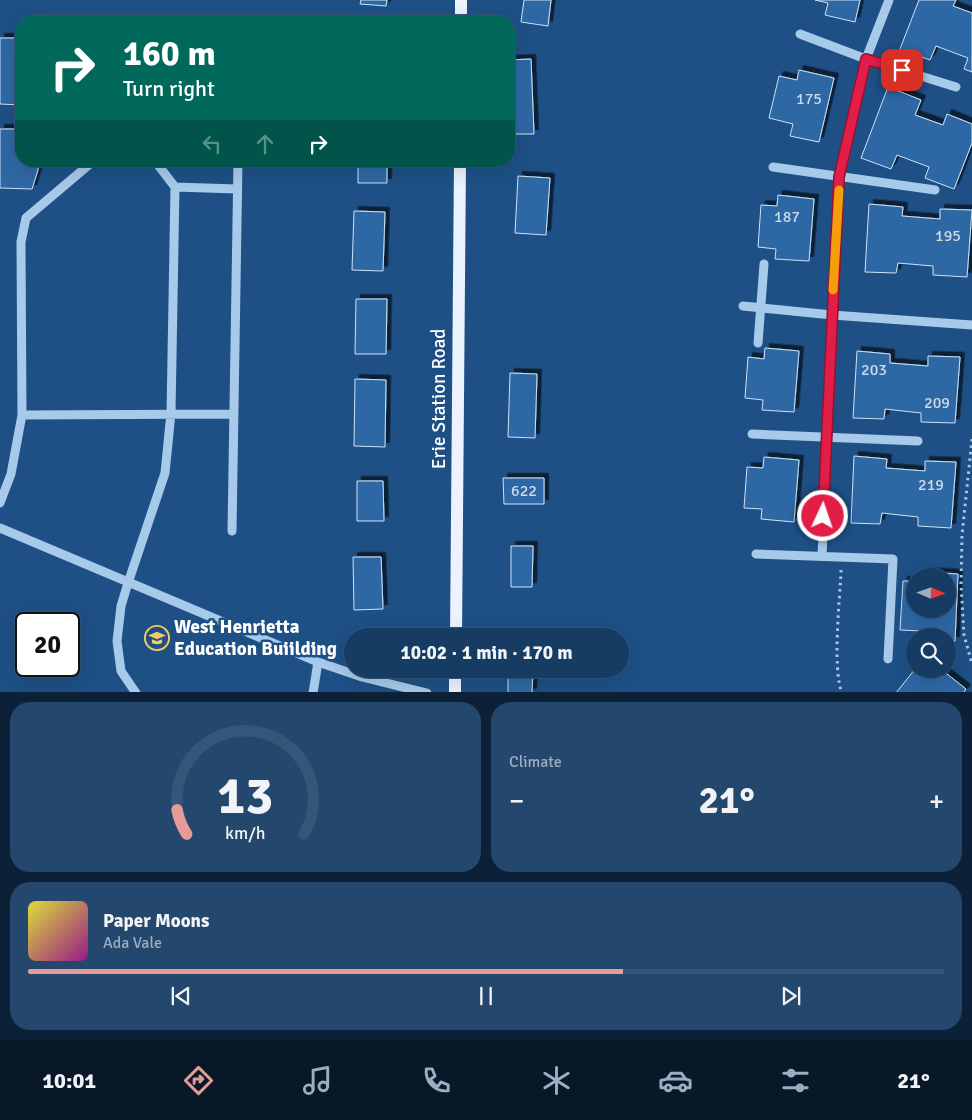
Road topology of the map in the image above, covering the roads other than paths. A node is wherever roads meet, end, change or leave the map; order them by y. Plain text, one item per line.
1 (461, 0) edge
2 (889, 0) edge
3 (461, 15) edge
4 (800, 34) dead end
5 (866, 59) junction
6 (956, 87) dead end
7 (774, 166) dead end
8 (86, 167) edge
9 (160, 167) edge
10 (238, 167) edge
11 (460, 167) edge
12 (839, 177) junction
13 (175, 187) junction
14 (237, 190) junction
15 (935, 190) dead end
16 (764, 264) dead end
17 (742, 306) dead end
18 (760, 308) junction
19 (832, 315) junction
20 (972, 326) edge
21 (758, 343) dead end
22 (171, 413) junction
23 (234, 414) junction
24 (22, 415) junction
25 (752, 434) dead end
26 (827, 436) junction
27 (918, 441) dead end
28 (0, 503) edge
29 (0, 528) edge
30 (232, 531) dead end
31 (756, 554) dead end
32 (822, 556) junction
33 (128, 583) junction
34 (456, 628) edge
35 (888, 659) dead end
36 (318, 662) junction
37 (455, 678) edge
38 (136, 692) edge
39 (313, 692) edge
40 (427, 692) edge
41 (455, 692) edge

1 - 3 main road
2 - 5 lane
4 - 5 lane
5 - 6 lane
5 - 12 lane
7 - 12 lane
8 - 24 lane
9 - 13 lane
10 - 14 lane
11 - 34 main road, Erie Station Road
12 - 15 lane
12 - 19 lane
13 - 14 lane
13 - 22 lane
14 - 23 lane
16 - 18 lane
17 - 18 lane
18 - 19 lane
18 - 21 lane
19 - 20 lane
19 - 26 lane
22 - 23 lane
22 - 24 lane
22 - 33 lane
23 - 30 lane
24 - 28 lane
25 - 26 lane
26 - 27 lane
26 - 32 lane
29 - 33 lane
31 - 32 lane
32 - 35 lane
33 - 36 lane
33 - 38 lane
36 - 39 lane
36 - 40 lane
37 - 41 main road

